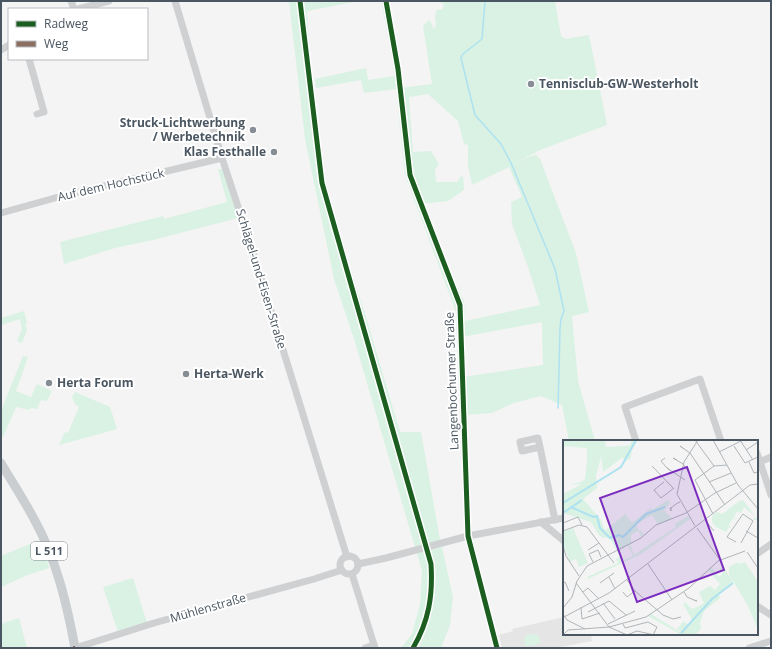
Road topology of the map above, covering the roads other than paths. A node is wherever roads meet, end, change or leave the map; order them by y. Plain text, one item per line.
1 (109, 1) edge
2 (175, 1) edge
3 (386, 1) edge
4 (82, 8) edge
5 (29, 60) edge
6 (37, 114) dead end
7 (222, 158) junction
8 (1, 213) edge
9 (636, 440) edge
10 (721, 440) edge
11 (540, 447) dead end
12 (771, 457) edge
13 (758, 462) edge
14 (1, 463) edge
15 (771, 495) edge
16 (563, 518) edge
17 (555, 520) junction
18 (541, 522) junction
19 (468, 536) junction
20 (563, 539) edge
21 (771, 544) edge
22 (758, 553) edge
23 (347, 557) junction
24 (358, 564) junction
25 (342, 570) junction
26 (352, 574) junction
27 (758, 607) edge
28 (771, 615) edge
29 (771, 641) edge
30 (374, 646) edge
31 (75, 648) edge
32 (365, 648) edge
33 (497, 648) edge
34 (748, 648) edge

1 - 4 street
2 - 7 street, Schlägel-und-Eisen-Straße
3 - 19 street, Langenbochumer Straße
5 - 6 street
7 - 8 street, Auf dem Hochstück
7 - 23 street, Schlägel-und-Eisen-Straße
9 - 10 street
11 - 17 street
12 - 13 street
13 - 15 street
14 - 31 main road, L 511
16 - 17 street
17 - 18 street
18 - 19 street
18 - 20 street
19 - 24 street
19 - 33 street, Langenbochumer Straße
21 - 22 street
23 - 24 street
23 - 25 street
24 - 26 street
25 - 26 street
25 - 31 street, Mühlenstraße
26 - 30 street
27 - 28 street
29 - 34 street
30 - 32 street

